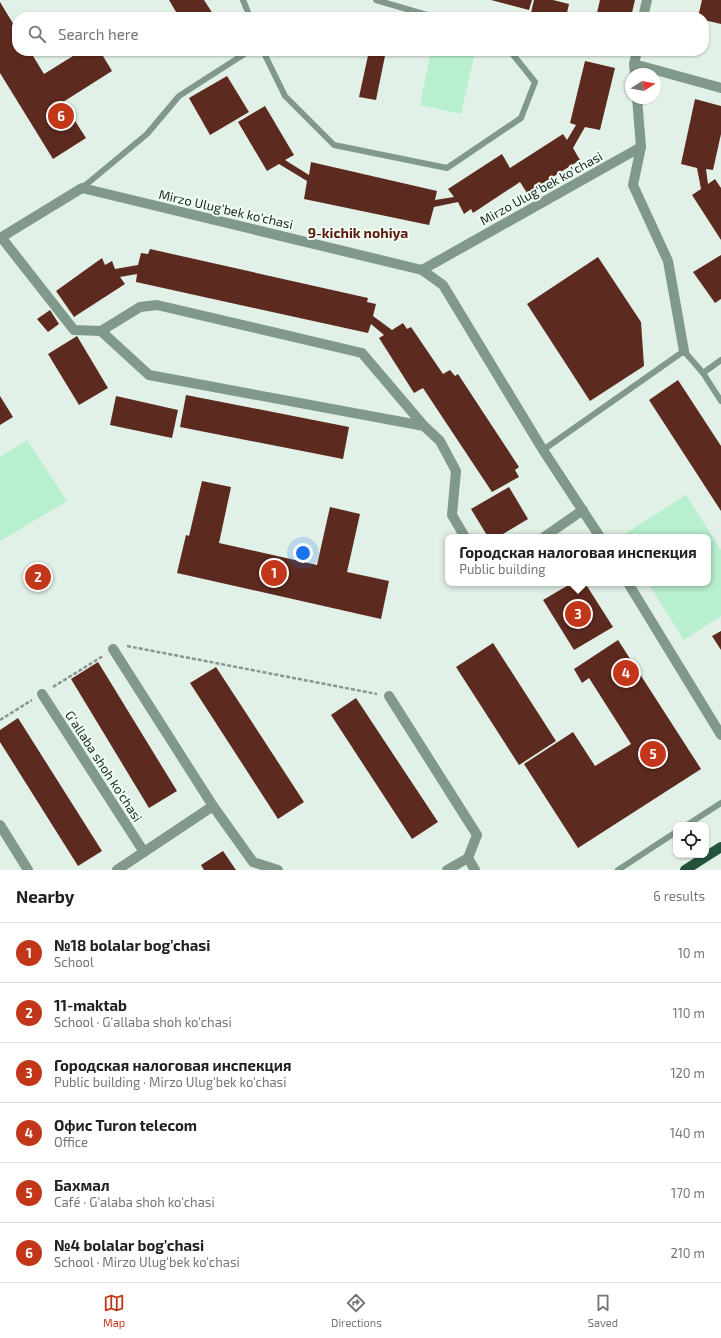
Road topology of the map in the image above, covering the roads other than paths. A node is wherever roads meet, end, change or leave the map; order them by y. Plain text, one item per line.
1 (243, 0) edge
2 (376, 0) edge
3 (647, 0) edge
4 (248, 12) edge
5 (417, 12) edge
6 (644, 12) edge
7 (242, 56) edge
8 (265, 56) edge
9 (514, 56) edge
10 (635, 56) edge
11 (634, 68) edge
12 (661, 75) edge
13 (721, 88) edge
14 (637, 104) edge
15 (640, 147) junction
16 (82, 188) junction
17 (0, 237) edge
18 (422, 270) junction
19 (101, 332) junction
20 (684, 351) junction
21 (721, 360) edge
22 (703, 373) junction
23 (721, 401) edge
24 (424, 426) junction
25 (543, 450) junction
26 (583, 510) junction
27 (463, 534) edge
28 (548, 534) edge
29 (598, 534) edge
30 (630, 586) edge
31 (113, 649) road end
32 (42, 694) road end
33 (389, 696) road end
34 (721, 735) edge
35 (721, 803) edge
36 (213, 806) junction
37 (692, 822) edge
38 (0, 825) edge
39 (673, 834) edge
40 (721, 847) edge
41 (144, 852) junction
42 (468, 858) junction
43 (28, 870) edge
44 (117, 870) edge
45 (278, 870) edge
46 (446, 870) edge
47 (475, 870) edge
48 (618, 870) edge
49 (684, 870) edge

1 - 4 lane
2 - 5 lane
3 - 6 street
7 - 16 lane
8 - 9 lane
10 - 11 street
12 - 13 street
14 - 15 street
15 - 18 street, Mirzo Ulug'bek ko'chasi
15 - 20 street
16 - 17 street
16 - 18 street, Mirzo Ulug'bek ko'chasi
17 - 19 street
18 - 25 street
19 - 24 street
19 - 24 street
20 - 22 lane
20 - 25 lane
21 - 22 lane
22 - 23 lane
24 - 27 street
25 - 26 street
26 - 28 street
26 - 29 street
30 - 34 street
31 - 36 street
32 - 41 street, G'allaba shoh ko'chasi
33 - 42 street
35 - 37 lane
36 - 41 street
36 - 45 street
38 - 43 street
39 - 48 lane
40 - 49 main road
41 - 44 street
42 - 46 street
42 - 47 street

